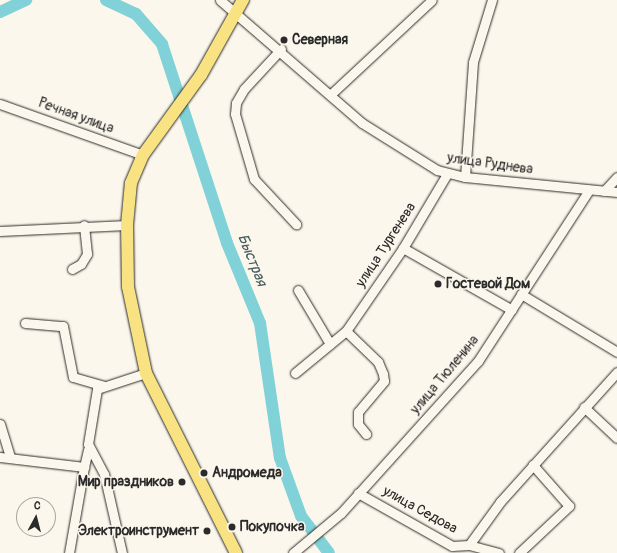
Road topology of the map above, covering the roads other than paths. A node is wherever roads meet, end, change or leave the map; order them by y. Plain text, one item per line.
1 (220, 0) edge
2 (243, 0) edge
3 (432, 0) edge
4 (492, 0) edge
5 (238, 12) junction
6 (281, 49) junction
7 (330, 95) junction
8 (0, 104) edge
9 (143, 155) junction
10 (447, 174) junction
11 (465, 177) junction
12 (617, 177) edge
13 (589, 190) junction
14 (604, 191) junction
15 (617, 192) edge
16 (296, 224) dead end
17 (127, 225) junction
18 (84, 226) junction
19 (0, 231) edge
20 (403, 248) junction
21 (72, 269) dead end
22 (298, 290) dead end
23 (521, 294) junction
24 (512, 310) junction
25 (25, 323) dead end
26 (346, 331) junction
27 (330, 344) junction
28 (617, 352) edge
29 (617, 372) edge
30 (146, 373) junction
31 (295, 373) dead end
32 (106, 386) junction
33 (584, 407) junction
34 (0, 424) edge
35 (366, 434) dead end
36 (617, 438) edge
37 (88, 449) junction
38 (0, 457) edge
39 (10, 457) junction
40 (533, 465) junction
41 (84, 467) junction
42 (358, 493) junction
43 (469, 545) junction
44 (69, 553) edge
45 (122, 553) edge
46 (236, 553) edge
47 (293, 553) edge
48 (499, 553) edge
49 (518, 553) edge

1 - 5 street, улица Руднева
2 - 5 main road
3 - 7 street
4 - 11 street
5 - 6 street, улица Руднева
5 - 9 main road
6 - 7 street, улица Руднева
6 - 16 street
7 - 10 street, улица Руднева
8 - 9 street, Речная улица
9 - 17 main road
10 - 11 street, улица Руднева
10 - 20 street, улица Тургенева
11 - 13 street, улица Руднева
12 - 14 street
13 - 14 street, улица Руднева
13 - 23 street, улица Тюленина
14 - 15 street, улица Руднева
17 - 18 street
17 - 30 main road
18 - 19 street
18 - 21 street
20 - 24 street
20 - 26 street, улица Тургенева
22 - 27 street
23 - 24 street, улица Тюленина
23 - 28 street
24 - 42 street, улица Тюленина
25 - 32 street
26 - 27 street, улица Тургенева
26 - 35 street
27 - 31 street, улица Тургенева
29 - 33 street, улица Седова
30 - 32 street
30 - 46 main road
32 - 37 street
33 - 36 street
33 - 40 street, улица Седова
34 - 39 street
37 - 41 street
37 - 45 street
38 - 39 street
39 - 41 street
40 - 43 street, улица Седова
40 - 49 street
41 - 44 street
42 - 43 street, улица Седова
42 - 47 street, улица Тюленина
43 - 48 street, улица Седова

